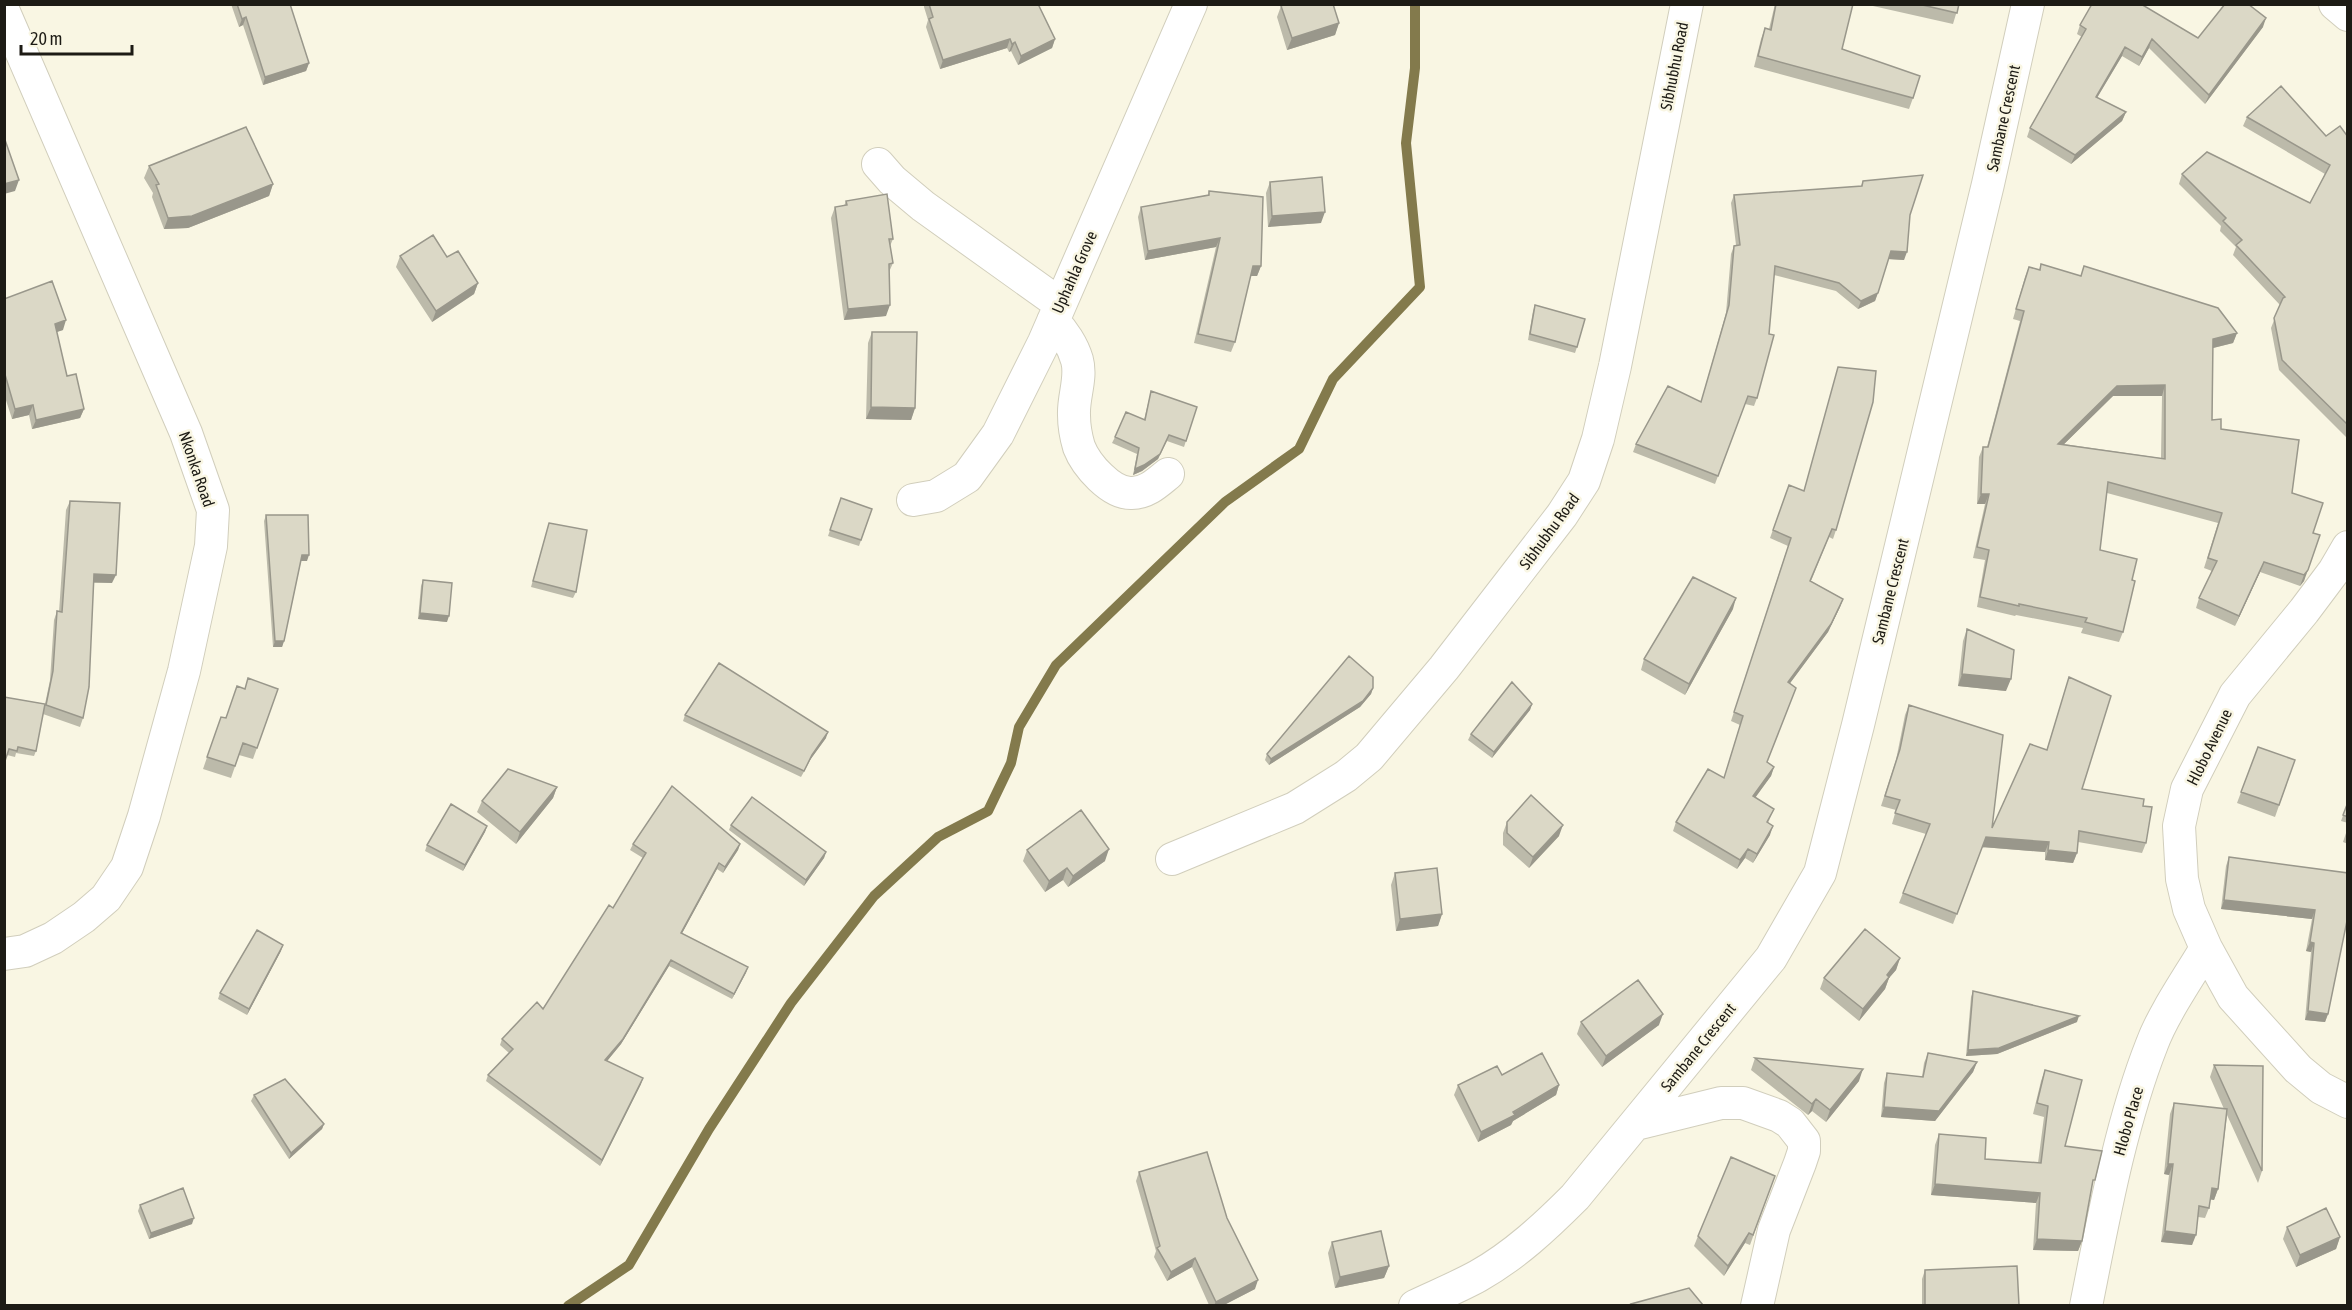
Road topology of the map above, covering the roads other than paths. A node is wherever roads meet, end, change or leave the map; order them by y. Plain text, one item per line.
1 (1191, 4) edge
2 (1687, 4) edge
3 (2028, 4) edge
4 (2335, 4) edge
5 (4, 12) edge
6 (2348, 15) edge
7 (878, 164) dead end
8 (1057, 313) junction
9 (1168, 474) dead end
10 (913, 501) dead end
11 (2348, 547) edge
12 (1172, 859) dead end
13 (2206, 948) junction
14 (4, 954) edge
15 (2348, 1102) edge
16 (1635, 1124) junction
17 (1415, 1305) edge
18 (1757, 1305) edge
19 (2086, 1305) edge

1 - 8 street, Uphahla Grove
2 - 12 street, Sibhubhu Road
3 - 16 street, Sambane Crescent
4 - 6 street
5 - 14 street, Nkonka Road
7 - 8 street
8 - 9 street
8 - 10 street, Uphahla Grove
11 - 13 street, Hlobo Avenue
13 - 15 street, Hlobo Avenue
13 - 19 street, Hlobo Place
16 - 17 street, Sambane Crescent
16 - 18 street, Sambane Crescent

